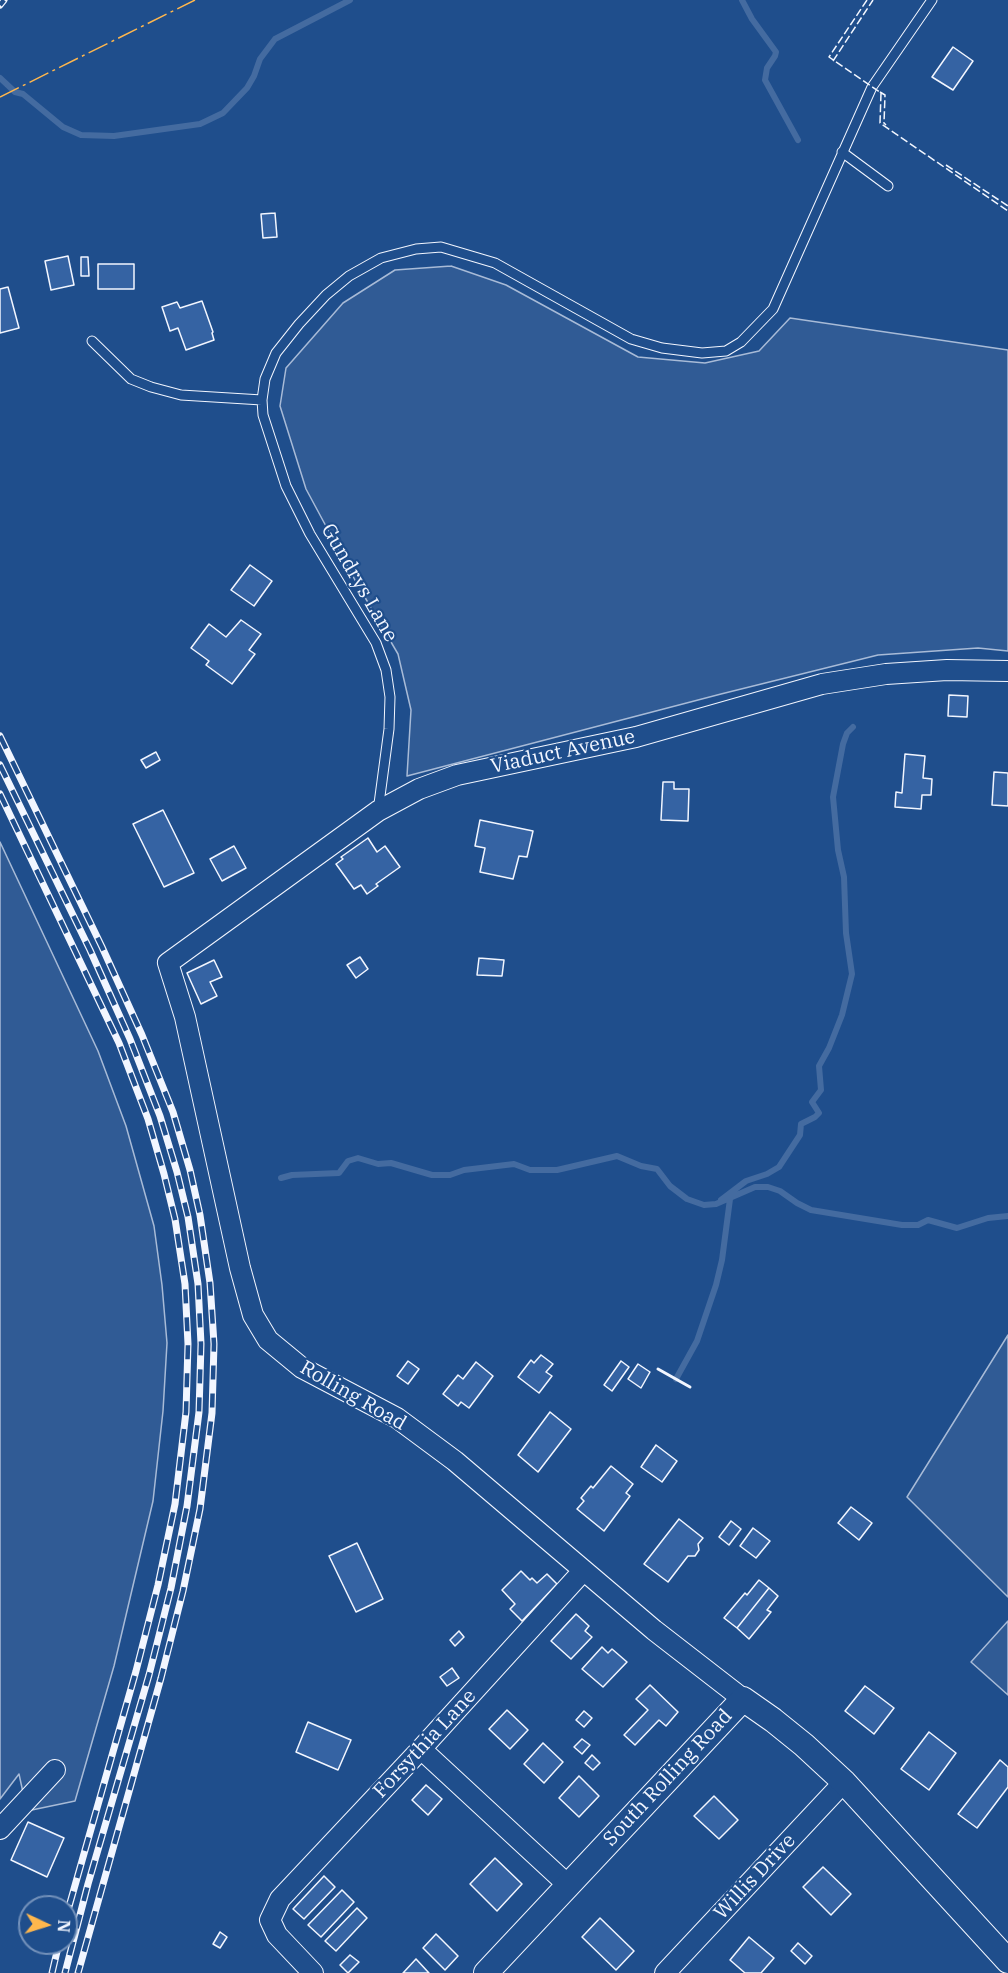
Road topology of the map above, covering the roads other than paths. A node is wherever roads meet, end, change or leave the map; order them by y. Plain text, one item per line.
1 (932, 0) edge
2 (842, 152) junction
3 (888, 186) dead end
4 (92, 341) dead end
5 (262, 400) junction
6 (1008, 671) edge
7 (378, 810) junction
8 (168, 963) joint
9 (583, 1571) junction
10 (743, 1699) junction
11 (421, 1749) junction
12 (55, 1770) dead end
13 (844, 1782) junction
14 (0, 1829) edge
15 (568, 1885) junction
16 (1008, 1960) edge
17 (313, 1973) edge
18 (486, 1973) edge
19 (666, 1973) edge

1 - 2 lane, Gundrys Lane
2 - 3 lane
2 - 5 lane, Gundrys Lane
4 - 5 lane
5 - 7 lane, Gundrys Lane
6 - 7 street, Viaduct Avenue
7 - 8 street, Viaduct Avenue
8 - 9 street, Rolling Road
9 - 10 street, Rolling Road
9 - 11 street, Forsythia Lane
10 - 13 street, South Rolling Road
10 - 15 street, South Rolling Road
11 - 15 street
11 - 17 street, Forsythia Lane
12 - 14 street
13 - 16 street, South Rolling Road
13 - 19 street, Willis Drive
15 - 18 street, South Rolling Road

